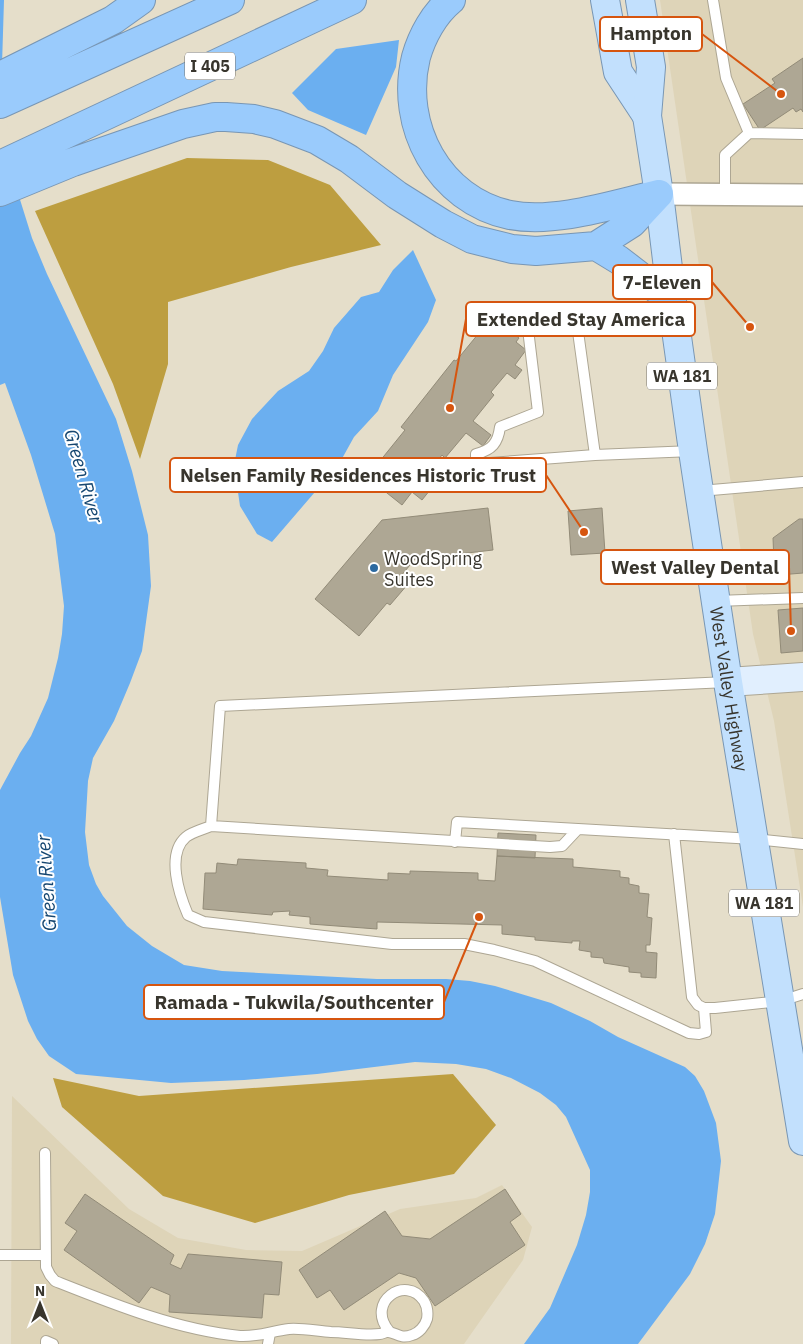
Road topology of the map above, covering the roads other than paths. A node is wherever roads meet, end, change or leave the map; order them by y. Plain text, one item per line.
1 (141, 0) edge
2 (230, 0) edge
3 (352, 0) edge
4 (451, 0) edge
5 (605, 0) edge
6 (640, 0) edge
7 (713, 0) edge
8 (0, 76) edge
9 (0, 104) edge
10 (647, 116) junction
11 (749, 133) junction
12 (803, 134) edge
13 (0, 165) edge
14 (0, 192) edge
15 (660, 194) junction
16 (724, 194) junction
17 (803, 196) edge
18 (596, 246) junction
19 (672, 301) junction
20 (693, 451) junction
21 (596, 455) junction
22 (803, 482) edge
23 (699, 491) junction
24 (803, 598) edge
25 (716, 601) junction
26 (803, 677) edge
27 (728, 682) junction
28 (211, 826) junction
29 (578, 829) junction
30 (674, 834) junction
31 (754, 839) junction
32 (455, 842) junction
33 (803, 844) edge
34 (792, 998) edge
35 (704, 1008) junction
36 (799, 1088) edge
37 (803, 1141) edge
38 (45, 1153) dead end
39 (0, 1255) edge
40 (46, 1255) junction
41 (389, 1331) junction
42 (269, 1339) edge
43 (46, 1344) edge
44 (54, 1344) edge

1 - 8 highway
2 - 9 highway
3 - 13 highway, I 405
4 - 15 highway
5 - 10 main road, West Valley Highway / WA 181
6 - 10 main road, West Valley Highway / WA 181
7 - 11 lane
10 - 15 main road, West Valley Highway / WA 181
11 - 12 lane
11 - 16 lane
14 - 18 highway
15 - 16 street
15 - 18 highway
15 - 19 main road, West Valley Highway / WA 181
16 - 17 street
18 - 19 highway
19 - 20 main road, West Valley Highway / WA 181
20 - 21 lane
20 - 23 main road, West Valley Highway / WA 181
21 - 21 lane
22 - 23 lane
23 - 25 main road, West Valley Highway / WA 181
24 - 25 lane
25 - 27 main road, West Valley Highway / WA 181
26 - 27 street
27 - 28 lane
27 - 31 main road, West Valley Highway / WA 181
28 - 32 lane
28 - 35 lane
29 - 30 lane
29 - 32 lane
29 - 32 lane
30 - 31 lane
30 - 35 lane
31 - 33 lane
31 - 34 main road, West Valley Highway / WA 181
34 - 35 lane
34 - 36 main road, West Valley Highway / WA 181
36 - 37 main road, West Valley Highway / WA 181
38 - 40 lane
39 - 40 lane
40 - 42 lane
41 - 41 lane
41 - 42 lane
43 - 44 lane

